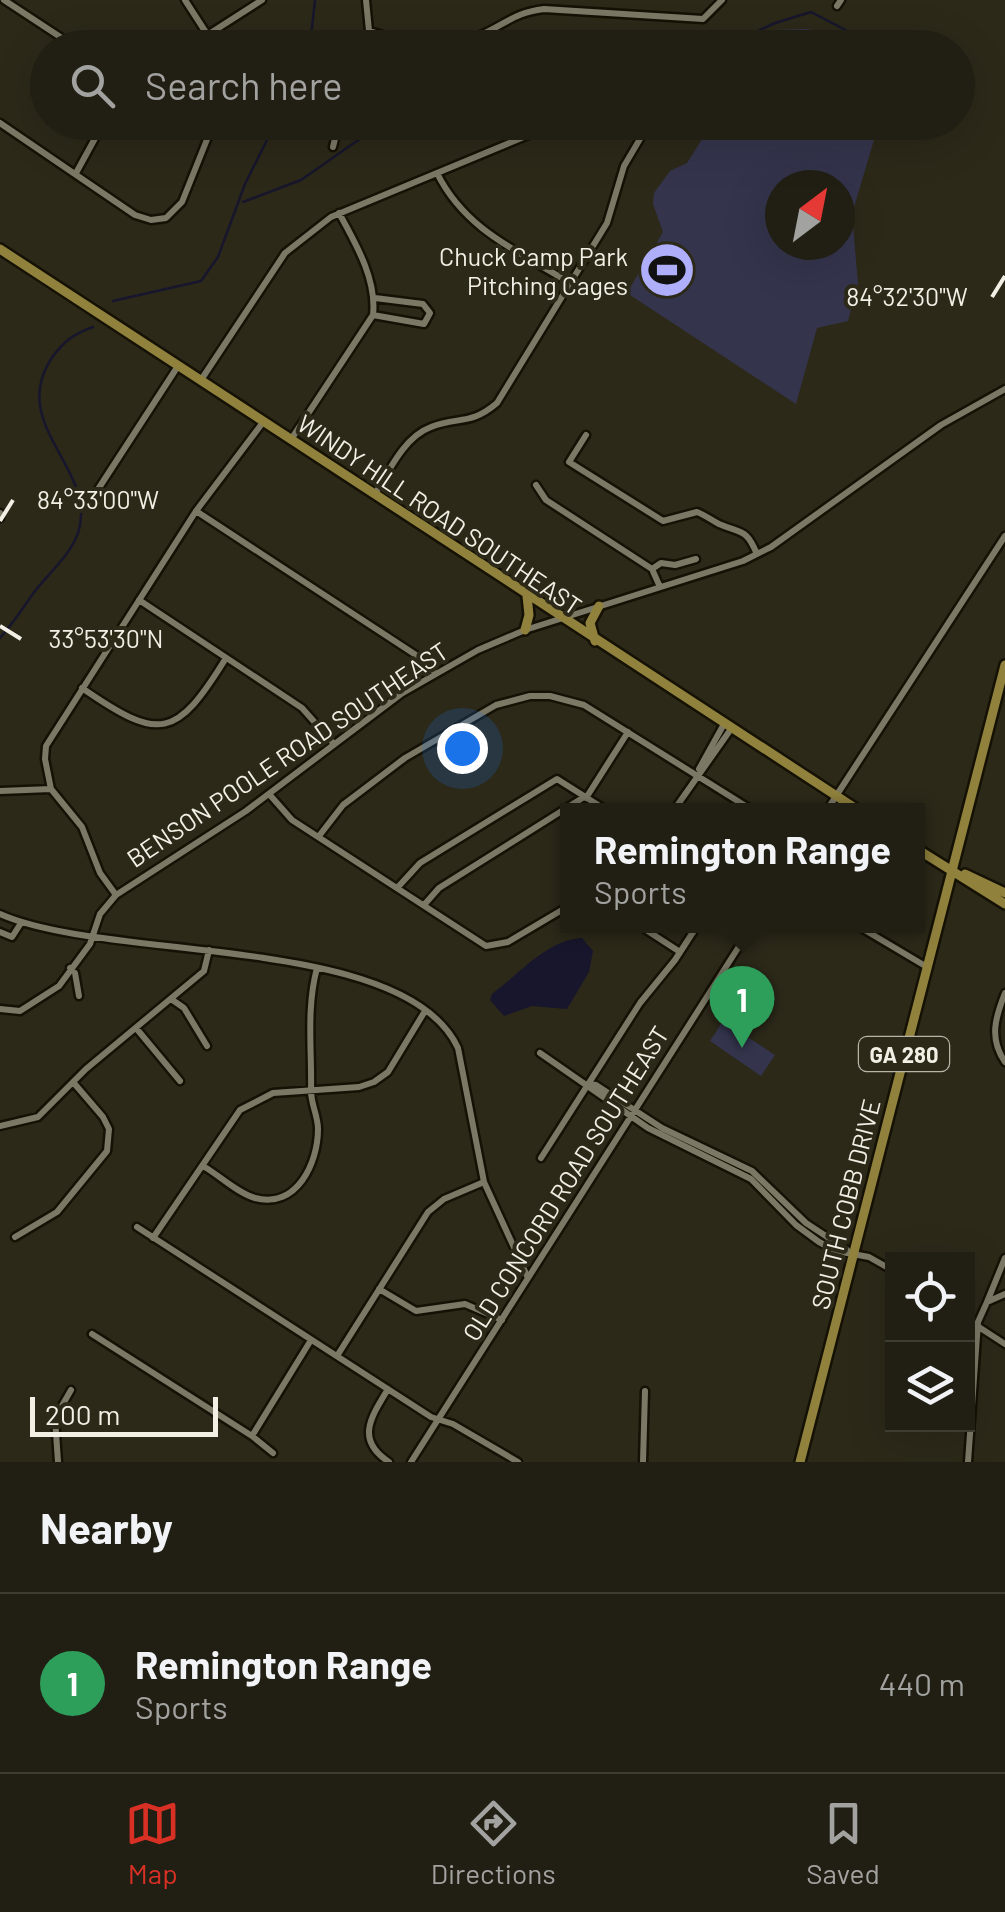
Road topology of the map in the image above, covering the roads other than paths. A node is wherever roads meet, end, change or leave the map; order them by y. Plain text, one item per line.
1 (4, 0) edge
2 (184, 0) edge
3 (262, 0) edge
4 (366, 0) edge
5 (513, 0) edge
6 (592, 0) edge
7 (722, 0) edge
8 (592, 12) junction
9 (518, 13) junction
10 (49, 30) edge
11 (205, 30) edge
12 (214, 30) edge
13 (370, 30) edge
14 (491, 30) edge
15 (0, 123) edge
16 (94, 140) edge
17 (207, 140) edge
18 (335, 140) edge
19 (517, 140) edge
20 (640, 140) edge
21 (333, 147) dead end
22 (76, 173) junction
23 (437, 173) junction
24 (339, 213) junction
25 (0, 250) edge
26 (570, 283) junction
27 (375, 298) junction
28 (373, 315) junction
29 (179, 365) junction
30 (201, 380) junction
31 (1005, 389) edge
32 (264, 420) junction
33 (586, 436) dead end
34 (292, 438) junction
35 (536, 485) dead end
36 (375, 494) junction
37 (93, 497) dead end
38 (196, 511) junction
39 (1005, 536) edge
40 (757, 554) junction
41 (696, 559) dead end
42 (652, 569) junction
43 (660, 587) junction
44 (527, 596) junction
45 (138, 600) junction
46 (598, 606) junction
47 (559, 618) junction
48 (525, 630) junction
49 (595, 641) junction
50 (226, 658) junction
51 (1005, 665) edge
52 (435, 673) junction
53 (82, 688) junction
54 (728, 727) junction
55 (628, 732) junction
56 (334, 744) junction
57 (697, 775) junction
58 (51, 789) junction
59 (0, 791) edge
60 (268, 794) junction
61 (836, 796) junction
62 (585, 797) junction
63 (575, 803) edge
64 (595, 803) edge
65 (679, 803) edge
66 (741, 803) edge
67 (832, 803) edge
68 (847, 803) edge
69 (560, 812) edge
70 (319, 836) junction
71 (925, 854) edge
72 (952, 870) junction
73 (398, 887) junction
74 (1005, 893) edge
75 (116, 895) junction
76 (1005, 904) edge
77 (424, 905) junction
78 (560, 910) edge
79 (0, 914) edge
80 (21, 923) junction
81 (0, 932) edge
82 (651, 933) edge
83 (692, 933) edge
84 (748, 933) edge
85 (870, 933) edge
86 (92, 938) junction
87 (209, 950) junction
88 (680, 952) junction
89 (927, 967) junction
90 (70, 968) junction
91 (317, 968) junction
92 (1005, 993) edge
93 (79, 996) dead end
94 (171, 999) junction
95 (0, 1009) edge
96 (426, 1011) junction
97 (136, 1028) junction
98 (207, 1046) dead end
99 (540, 1053) dead end
100 (1005, 1062) edge
101 (180, 1081) dead end
102 (73, 1082) junction
103 (588, 1084) junction
104 (312, 1089) junction
105 (633, 1114) junction
106 (0, 1126) edge
107 (541, 1158) dead end
108 (202, 1166) junction
109 (484, 1182) junction
110 (137, 1227) dead end
111 (15, 1237) dead end
112 (153, 1238) junction
113 (853, 1253) junction
114 (1005, 1258) edge
115 (885, 1266) edge
116 (528, 1278) junction
117 (379, 1290) junction
118 (1005, 1294) edge
119 (986, 1302) junction
120 (502, 1320) junction
121 (975, 1325) edge
122 (978, 1327) junction
123 (92, 1334) dead end
124 (311, 1340) junction
125 (1005, 1344) edge
126 (337, 1356) junction
127 (388, 1389) junction
128 (71, 1390) dead end
129 (645, 1391) dead end
130 (440, 1420) junction
131 (252, 1436) junction
132 (273, 1453) dead end
133 (58, 1462) edge
134 (389, 1462) edge
135 (411, 1462) edge
136 (518, 1462) edge
137 (643, 1462) edge
138 (800, 1462) edge
139 (968, 1462) edge

1 - 10 street
2 - 11 street
3 - 12 street
4 - 13 street
5 - 9 street
6 - 8 street
7 - 8 street
8 - 9 street
9 - 14 street
15 - 22 street
16 - 22 street
17 - 22 street
18 - 21 street
19 - 23 street
20 - 26 street
23 - 24 street
23 - 26 street
24 - 27 street
24 - 30 street
25 - 29 main road, WINDY HILL ROAD SOUTHEAST
26 - 36 street
27 - 28 street
27 - 28 street
28 - 34 street
29 - 30 main road, WINDY HILL ROAD SOUTHEAST
29 - 37 street
30 - 32 main road, WINDY HILL ROAD SOUTHEAST
31 - 40 street, BENSON POOLE ROAD SOUTHEAST
32 - 34 main road, WINDY HILL ROAD SOUTHEAST
32 - 38 street
33 - 40 street
34 - 36 main road, WINDY HILL ROAD SOUTHEAST
35 - 42 street
36 - 44 main road, WINDY HILL ROAD SOUTHEAST
38 - 45 street
38 - 52 street
39 - 61 street
40 - 43 street, BENSON POOLE ROAD SOUTHEAST
41 - 42 street
42 - 43 street
43 - 46 street, BENSON POOLE ROAD SOUTHEAST
44 - 47 main road, WINDY HILL ROAD SOUTHEAST
44 - 48 main road
45 - 50 street
45 - 53 street
46 - 47 street, BENSON POOLE ROAD SOUTHEAST
46 - 49 main road
47 - 48 street, BENSON POOLE ROAD SOUTHEAST
47 - 49 main road, WINDY HILL ROAD SOUTHEAST
48 - 52 street, BENSON POOLE ROAD SOUTHEAST
49 - 54 main road, WINDY HILL ROAD SOUTHEAST
50 - 53 street
50 - 56 street
51 - 72 main road, SOUTH COBB DRIVE / GA 280
52 - 56 street, BENSON POOLE ROAD SOUTHEAST
53 - 58 street
54 - 57 street
54 - 61 main road, WINDY HILL ROAD SOUTHEAST
55 - 57 street
55 - 62 street
55 - 70 street
56 - 60 street, BENSON POOLE ROAD SOUTHEAST
57 - 65 street
57 - 66 street
58 - 59 street
58 - 75 street
60 - 70 street
60 - 75 street, BENSON POOLE ROAD SOUTHEAST
61 - 67 street
61 - 68 main road, WINDY HILL ROAD SOUTHEAST
62 - 63 street
62 - 64 street
62 - 73 street
69 - 77 street
70 - 73 street
71 - 72 main road
72 - 74 main road
72 - 76 main road
72 - 89 main road, SOUTH COBB DRIVE / GA 280
73 - 77 street
75 - 86 street, BENSON POOLE ROAD SOUTHEAST
77 - 78 street
79 - 80 street
80 - 81 street
80 - 86 street
82 - 88 street
83 - 88 street
84 - 105 street, OLD CONCORD ROAD SOUTHEAST
85 - 89 street
86 - 87 street
86 - 90 street, BENSON POOLE ROAD SOUTHEAST
87 - 91 street
87 - 94 street
88 - 103 street
89 - 113 main road, SOUTH COBB DRIVE / GA 280
90 - 93 street
90 - 95 street, BENSON POOLE ROAD SOUTHEAST
91 - 96 street
91 - 104 street
92 - 100 street
94 - 97 street
94 - 98 street
96 - 104 street
96 - 109 street
97 - 101 street
97 - 102 street
99 - 103 street
102 - 106 street
102 - 111 street
103 - 105 street
103 - 107 street
104 - 108 street
104 - 108 street
105 - 113 street
105 - 116 street, OLD CONCORD ROAD SOUTHEAST
108 - 112 street
109 - 116 street
109 - 117 street
110 - 112 street
112 - 124 street
113 - 115 street
113 - 138 main road, SOUTH COBB DRIVE / GA 280
114 - 119 street
116 - 120 street, OLD CONCORD ROAD SOUTHEAST
117 - 120 street
117 - 126 street
118 - 119 street
119 - 122 street
120 - 130 street, OLD CONCORD ROAD SOUTHEAST
121 - 122 street
122 - 125 street
122 - 139 street
123 - 131 street
124 - 126 street
124 - 131 street
126 - 127 street
127 - 130 street
127 - 134 street
128 - 133 street
129 - 137 street
130 - 135 street, OLD CONCORD ROAD SOUTHEAST
130 - 136 street
131 - 132 street

